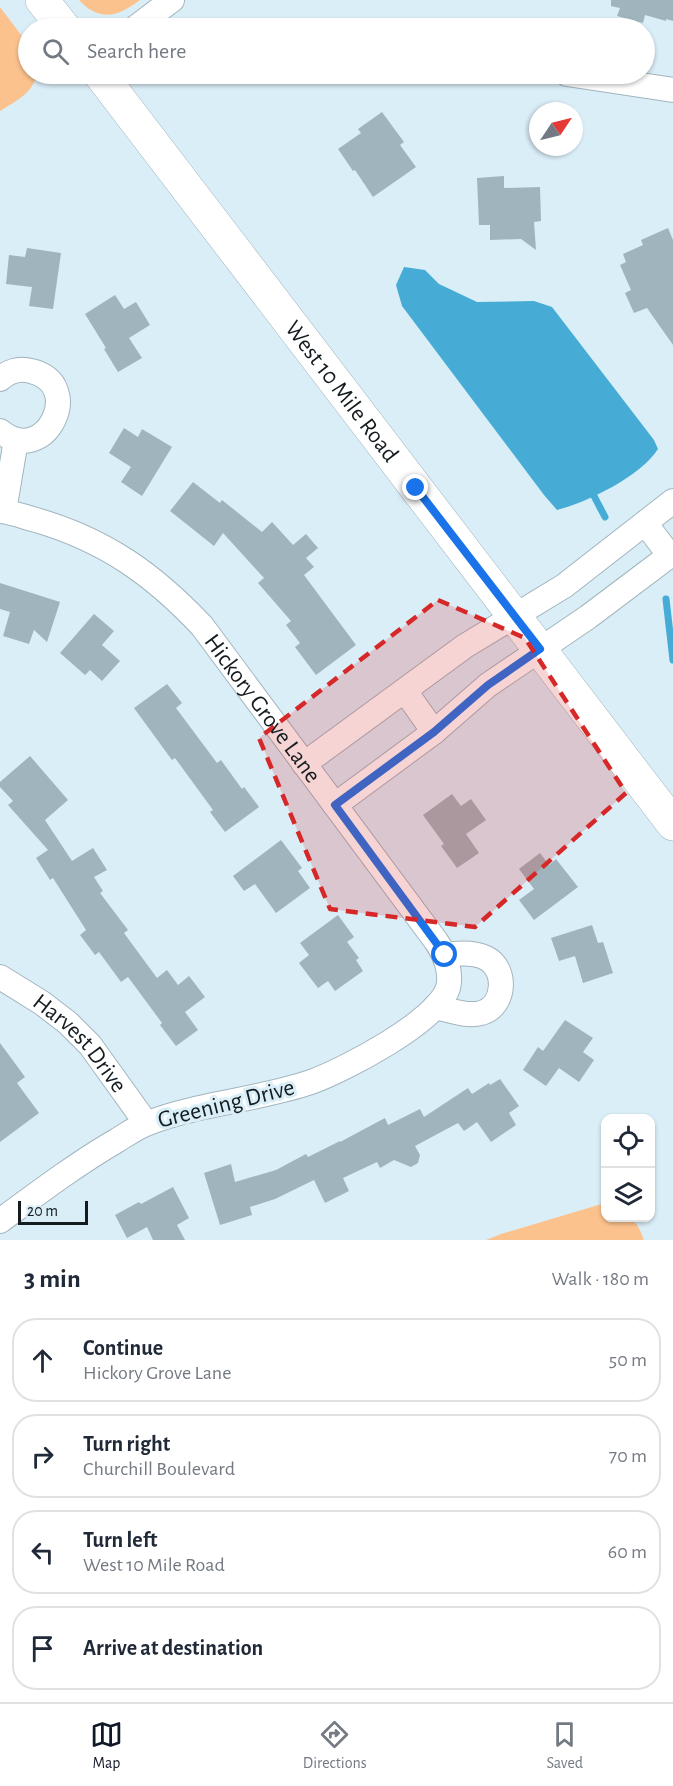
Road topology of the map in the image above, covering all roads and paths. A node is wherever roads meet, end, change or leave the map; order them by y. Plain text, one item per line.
1 (42, 0) edge
2 (172, 0) edge
3 (56, 18) edge
4 (148, 18) edge
5 (108, 84) edge
6 (633, 84) edge
7 (673, 90) edge
8 (0, 379) edge
9 (8, 435) edge
10 (673, 501) edge
11 (2, 511) edge
12 (645, 523) junction
13 (671, 555) edge
14 (514, 615) junction
15 (540, 649) junction
16 (405, 691) junction
17 (434, 732) junction
18 (304, 764) junction
19 (335, 805) junction
20 (673, 824) edge
21 (445, 955) junction
22 (0, 977) edge
23 (435, 1007) junction
24 (146, 1124) junction
25 (0, 1221) edge

1 - 3 main road
2 - 4 street
5 - 14 main road, West 10 Mile Road
6 - 7 street
8 - 9 street
9 - 11 street
10 - 12 street
11 - 18 street, Hickory Grove Lane
12 - 13 street
12 - 14 street
13 - 15 street
14 - 15 main road, West 10 Mile Road
14 - 16 street
15 - 17 street
15 - 20 main road, West 10 Mile Road
16 - 17 street
16 - 18 street
17 - 19 street
18 - 19 street, Hickory Grove Lane
19 - 21 street, Hickory Grove Lane
21 - 23 street, Greening Drive
21 - 23 street
22 - 24 street, Harvest Drive
23 - 24 street, Greening Drive
24 - 25 street, Greening Drive

